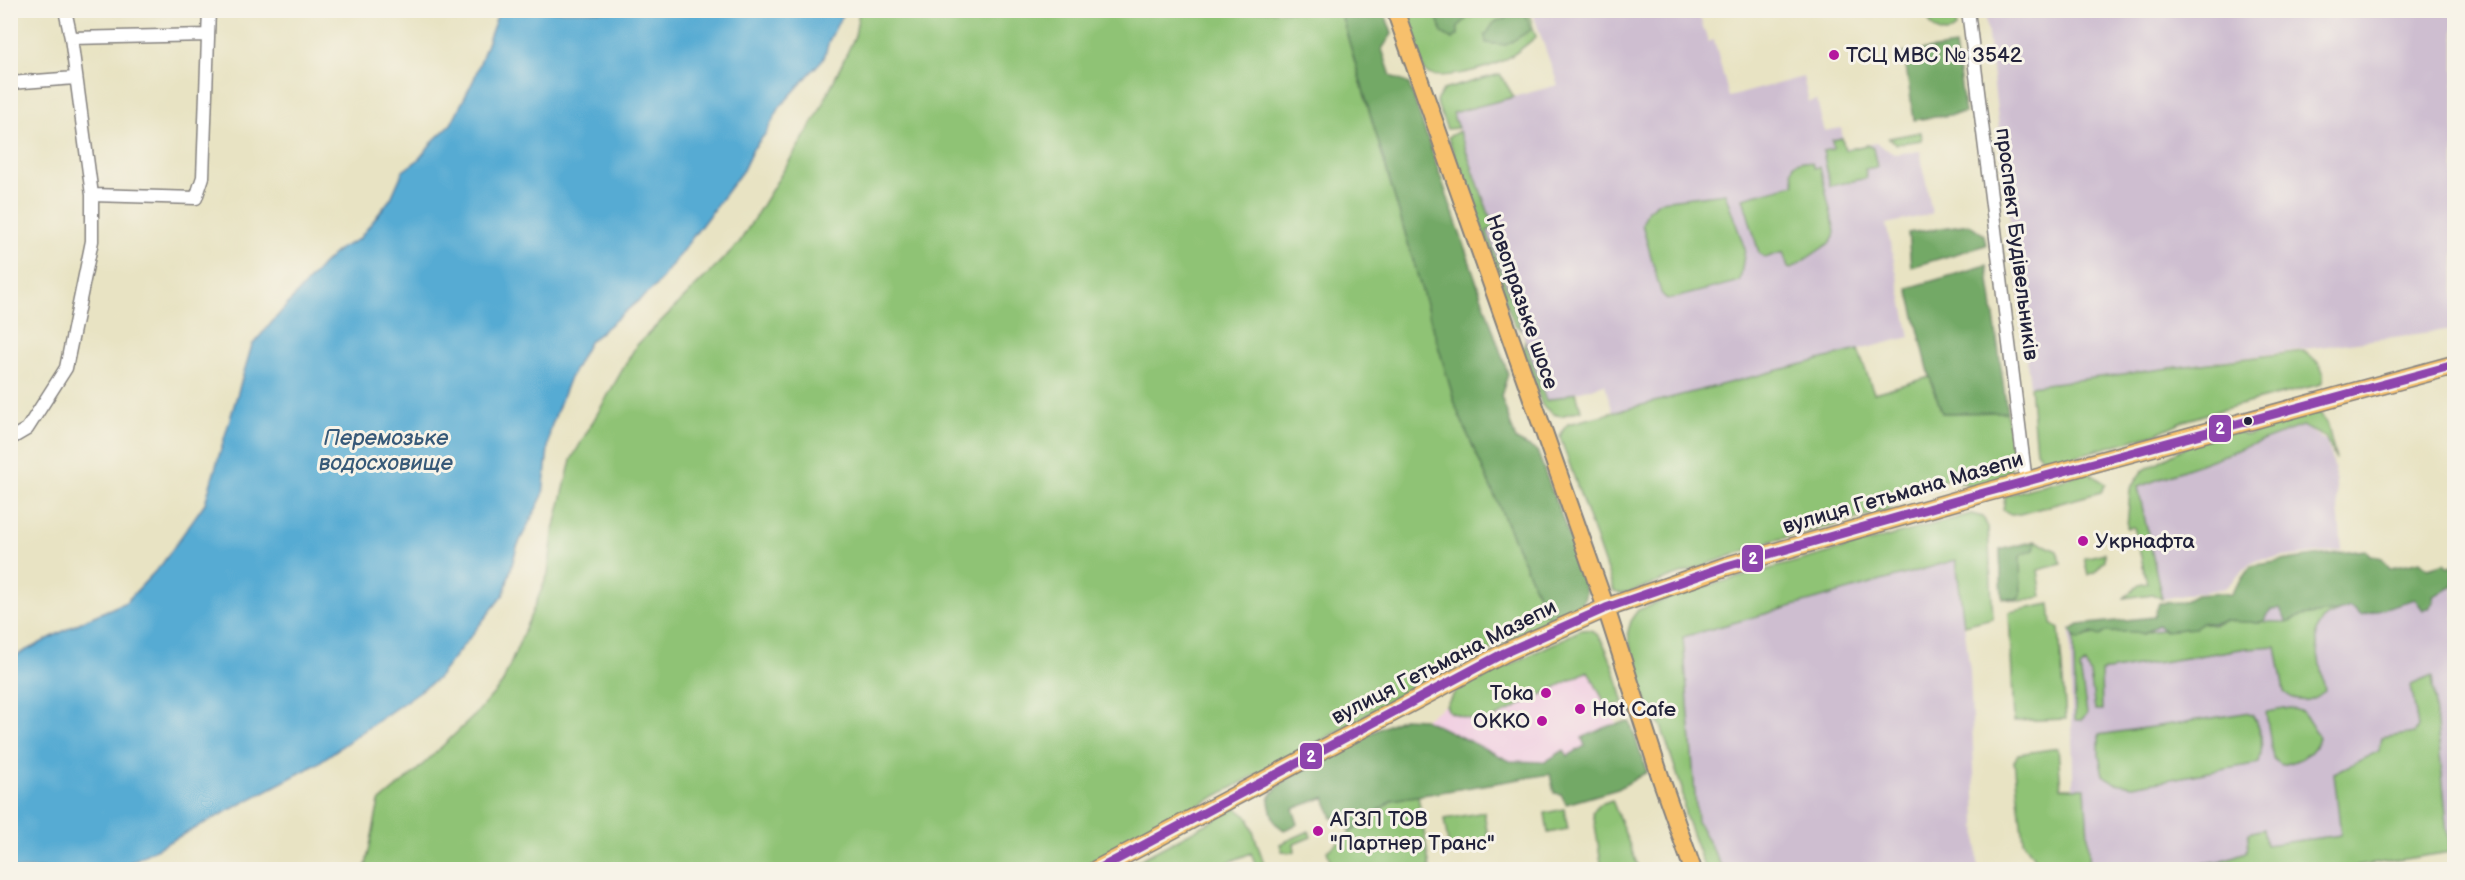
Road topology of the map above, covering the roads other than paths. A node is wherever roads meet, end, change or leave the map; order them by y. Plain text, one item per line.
1 (65, 10) edge
2 (209, 10) edge
3 (1395, 10) edge
4 (1968, 10) edge
5 (207, 35) junction
6 (71, 38) junction
7 (75, 78) junction
8 (10, 83) edge
9 (92, 195) junction
10 (2454, 365) edge
11 (10, 439) edge
12 (2026, 482) junction
13 (1606, 608) junction
14 (1096, 870) edge
15 (1693, 870) edge

1 - 6 street
2 - 5 street
3 - 13 main road, Новопразьке шосе
4 - 12 street, проспект Будівельників
5 - 6 street
5 - 9 street
6 - 7 street
7 - 8 street
7 - 9 street
9 - 11 street
10 - 12 highway, вулиця Гетьмана Мазепи
12 - 13 highway, вулиця Гетьмана Мазепи
13 - 14 highway, вулиця Гетьмана Мазепи
13 - 15 main road, Новопразьке шосе

